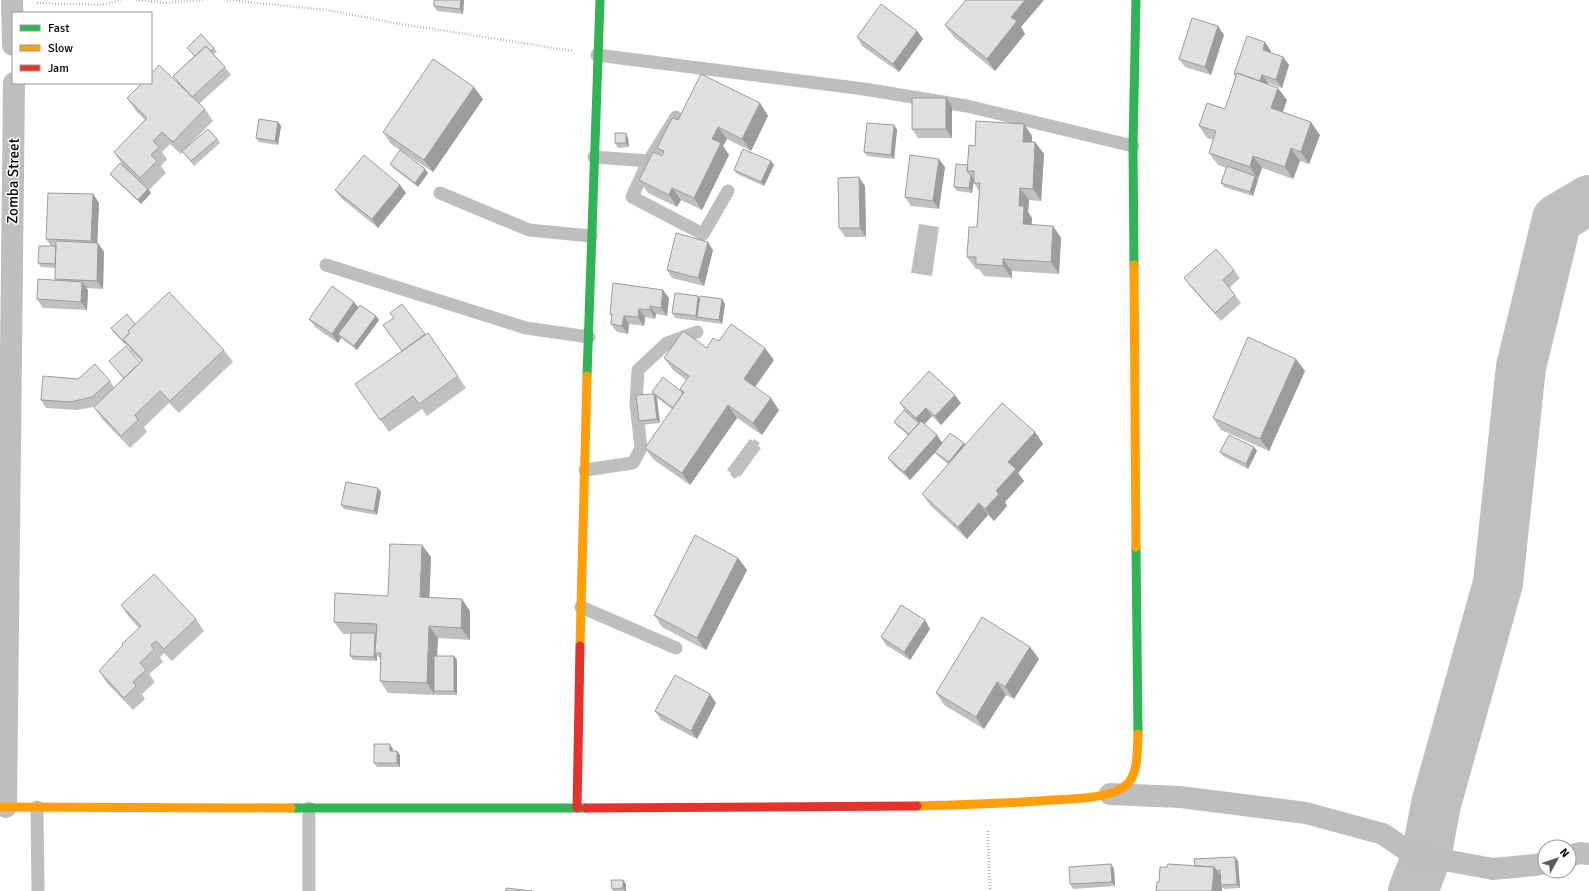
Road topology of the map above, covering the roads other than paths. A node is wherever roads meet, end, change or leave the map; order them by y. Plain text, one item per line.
1 (600, 0) edge
2 (1136, 0) edge
3 (12, 1) edge
4 (12, 12) edge
5 (597, 55) junction
6 (9, 94) edge
7 (676, 117) dead end
8 (1133, 146) junction
9 (594, 157) junction
10 (649, 161) junction
11 (728, 191) dead end
12 (440, 193) dead end
13 (591, 236) junction
14 (326, 265) dead end
15 (697, 332) dead end
16 (589, 337) junction
17 (585, 470) junction
18 (581, 607) junction
19 (676, 648) dead end
20 (1110, 794) junction
21 (3, 807) edge
22 (37, 807) junction
23 (309, 808) junction
24 (577, 808) junction
25 (1577, 854) edge
26 (1589, 854) edge
27 (1537, 865) edge
28 (38, 891) edge
29 (308, 891) edge

1 - 5 street
2 - 8 street
3 - 4 street
5 - 8 lane
5 - 9 street
6 - 21 street, Zomba Street
7 - 10 lane
8 - 20 street
9 - 10 lane
9 - 13 street
10 - 11 lane
12 - 13 lane
13 - 16 street
14 - 16 lane
15 - 17 lane
16 - 17 street
17 - 18 street
18 - 19 lane
18 - 24 street
20 - 24 street
20 - 27 street
21 - 22 street
22 - 23 street
22 - 28 lane
23 - 24 street
23 - 29 lane
25 - 26 street

